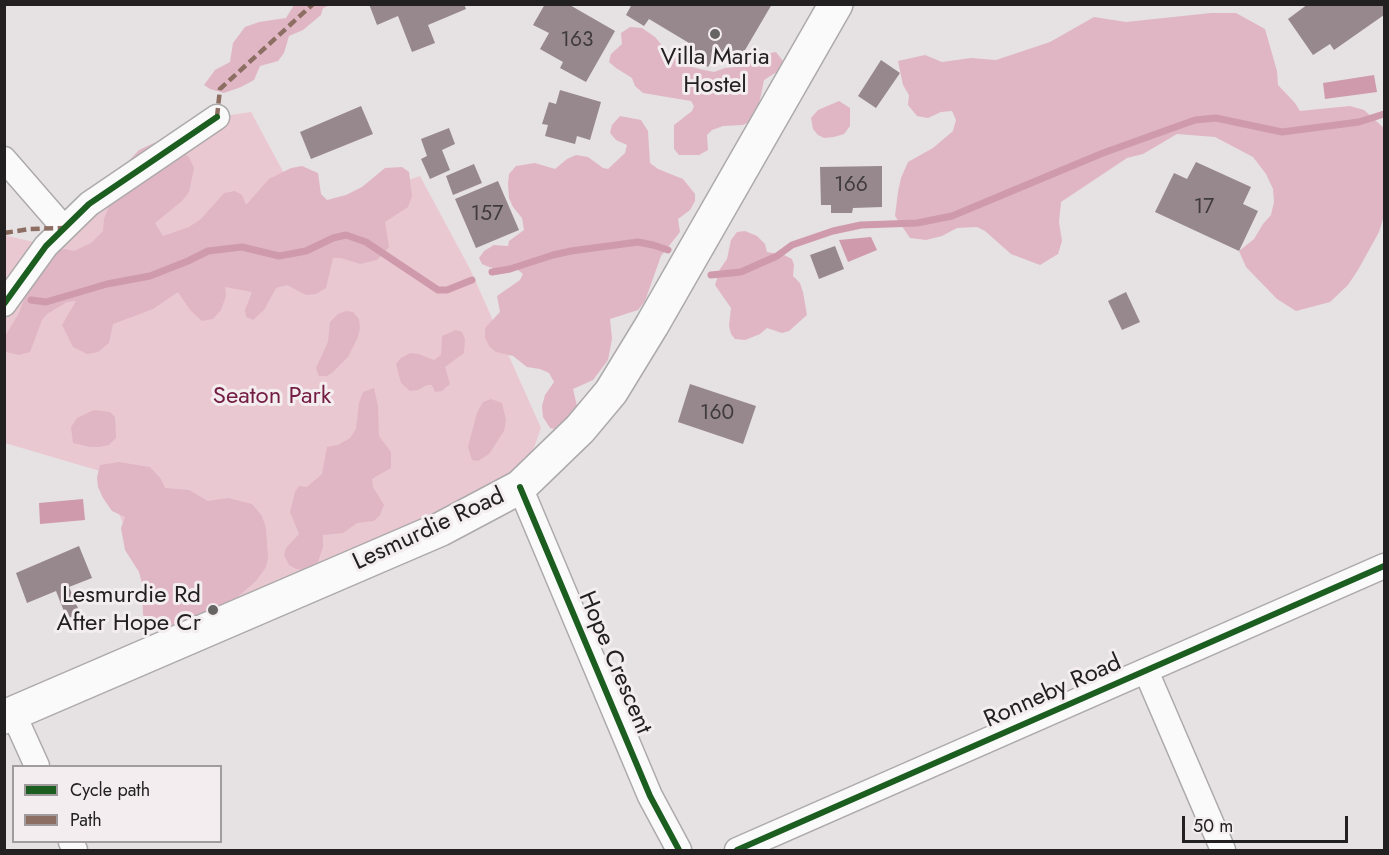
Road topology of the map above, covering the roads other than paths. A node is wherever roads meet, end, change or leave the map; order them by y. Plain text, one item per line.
1 (836, 4) edge
2 (218, 117) dead end
3 (4, 159) edge
4 (64, 228) junction
5 (4, 304) edge
6 (520, 487) junction
7 (1384, 566) edge
8 (1146, 671) junction
9 (9, 715) edge
10 (36, 765) edge
11 (679, 850) edge
12 (737, 850) edge
13 (1223, 850) edge

1 - 6 main road, Lesmurdie Road
2 - 4 street
3 - 4 street
4 - 5 street
6 - 9 main road, Lesmurdie Road
6 - 11 street, Hope Crescent
7 - 8 street, Ronneby Road
8 - 12 street, Ronneby Road
8 - 13 street
9 - 10 street

